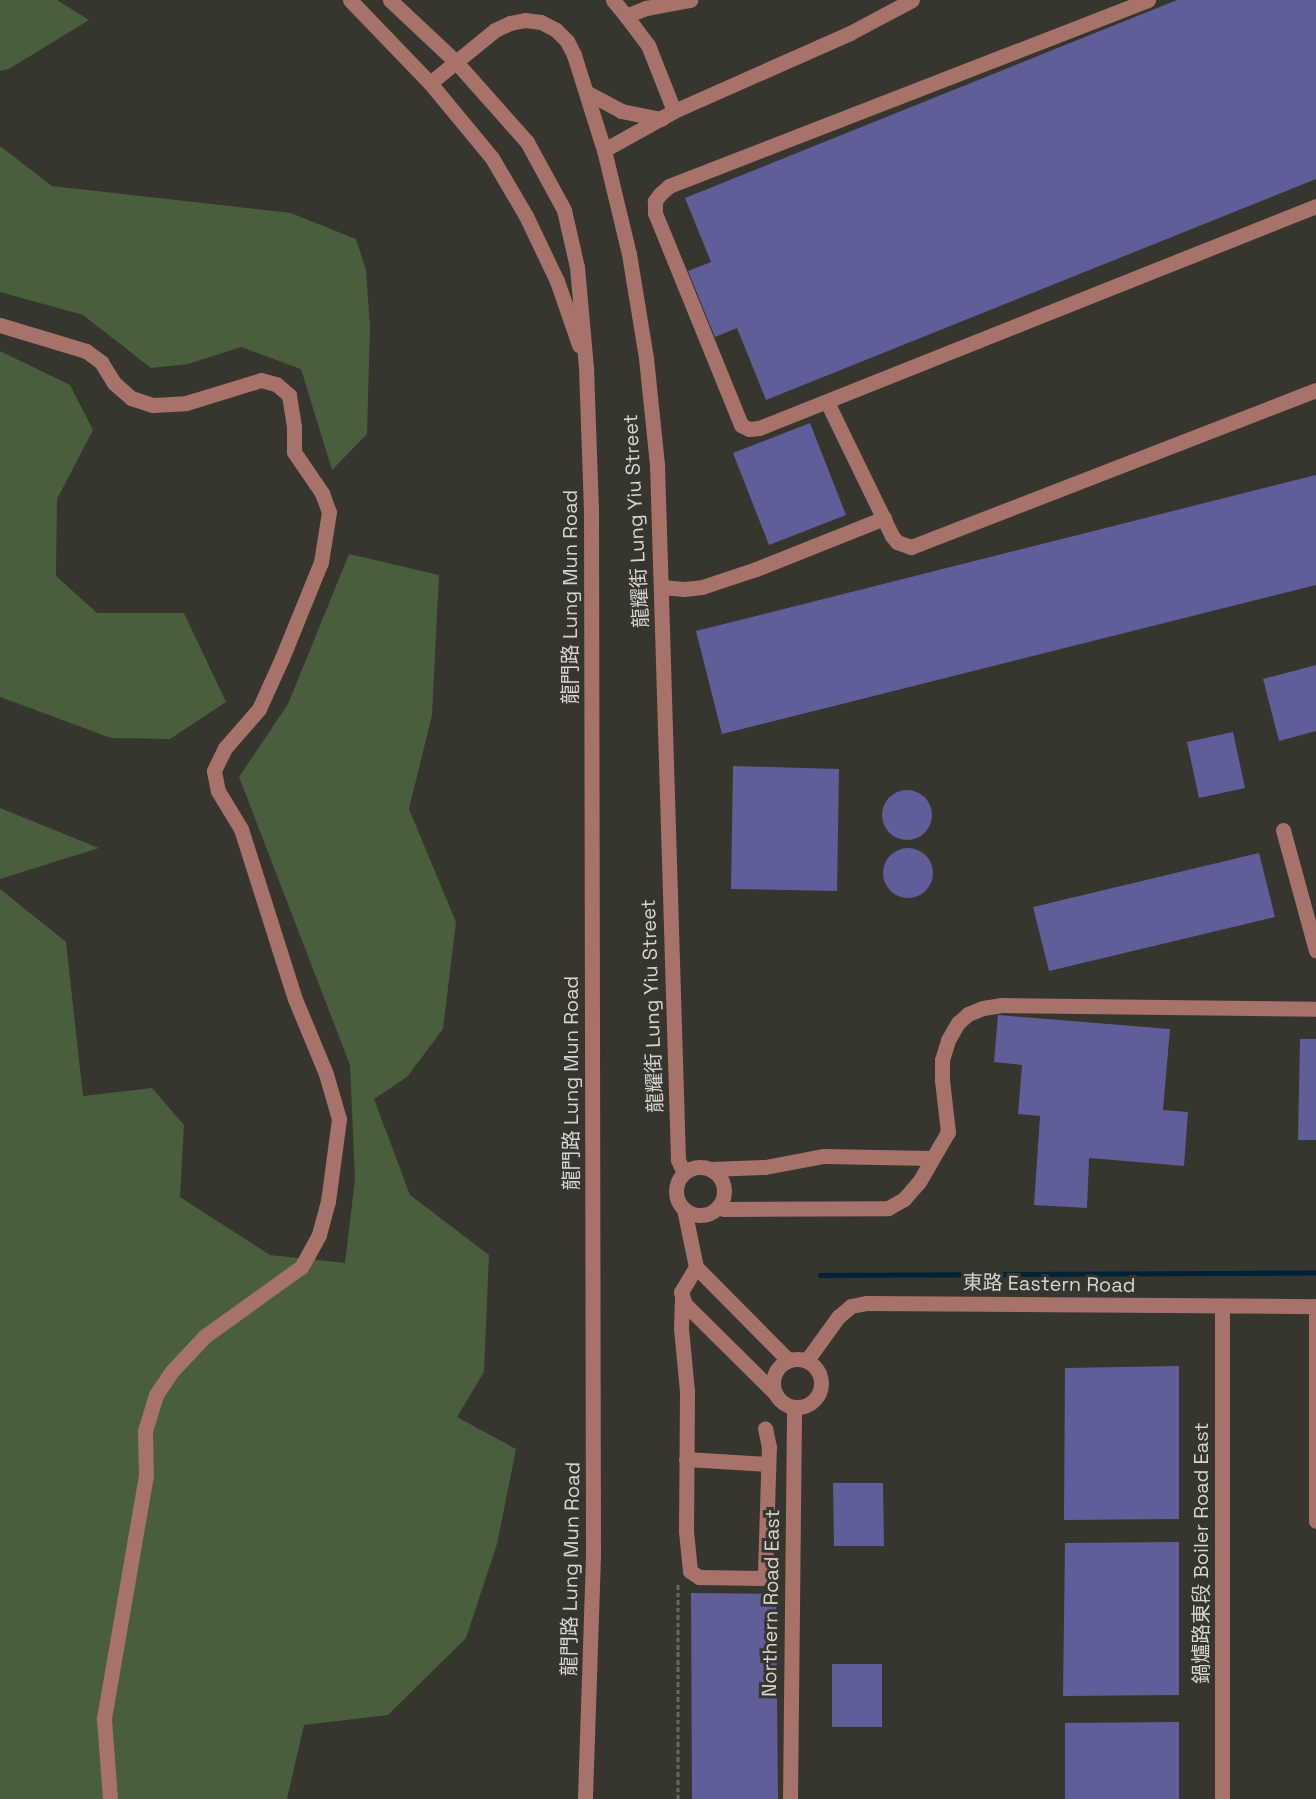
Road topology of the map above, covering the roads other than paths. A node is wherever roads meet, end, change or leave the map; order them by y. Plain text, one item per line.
1 (350, 0) edge
2 (390, 0) edge
3 (613, 0) edge
4 (690, 0) edge
5 (911, 0) edge
6 (1148, 0) edge
7 (626, 16) junction
8 (456, 62) junction
9 (430, 84) junction
10 (586, 92) junction
11 (674, 111) junction
12 (661, 119) junction
13 (604, 150) junction
14 (1316, 206) edge
15 (0, 325) edge
16 (586, 367) junction
17 (1316, 390) edge
18 (827, 402) junction
19 (884, 518) junction
20 (661, 587) junction
21 (1283, 830) dead end
22 (1316, 951) edge
23 (1316, 1010) edge
24 (931, 1158) junction
25 (710, 1169) junction
26 (684, 1173) junction
27 (718, 1206) junction
28 (684, 1209) junction
29 (696, 1267) junction
30 (682, 1299) junction
31 (1316, 1306) edge
32 (1222, 1307) junction
33 (788, 1360) junction
34 (807, 1360) junction
35 (775, 1394) junction
36 (794, 1407) junction
37 (765, 1428) dead end
38 (686, 1459) junction
39 (768, 1464) junction
40 (1316, 1521) edge
41 (110, 1799) edge
42 (585, 1799) edge
43 (789, 1799) edge
44 (1222, 1799) edge

1 - 9 street, 龍門路 Lung Mun Road
2 - 8 street, 龍門路 Lung Mun Road
3 - 7 street
4 - 7 street
5 - 11 street
6 - 18 street
7 - 11 street
8 - 9 street, 龍耀街 Lung Yiu Street
8 - 10 street, 龍耀街 Lung Yiu Street
8 - 16 street, 龍門路 Lung Mun Road
9 - 16 street, 龍門路 Lung Mun Road
10 - 12 street
10 - 13 street, 龍耀街 Lung Yiu Street
11 - 12 street
12 - 13 street
13 - 20 street, 龍耀街 Lung Yiu Street
14 - 18 street
15 - 41 street
16 - 42 street, 龍門路 Lung Mun Road
17 - 19 street
18 - 19 street
19 - 20 street
20 - 26 street, 龍耀街 Lung Yiu Street
21 - 22 street
23 - 24 street
24 - 25 street
24 - 27 street
25 - 26 street
25 - 27 street
26 - 28 street
27 - 28 street
28 - 29 street
29 - 30 street
29 - 33 street
30 - 35 street
30 - 38 street
31 - 32 street, 東路 Eastern Road
31 - 40 street
32 - 34 street, 東路 Eastern Road
32 - 44 street, 鍋爐路東段 Boiler Road East
33 - 34 street
33 - 35 street
34 - 36 street
35 - 36 street
36 - 43 street, Northern Road East
37 - 39 street
38 - 39 street
38 - 39 street

